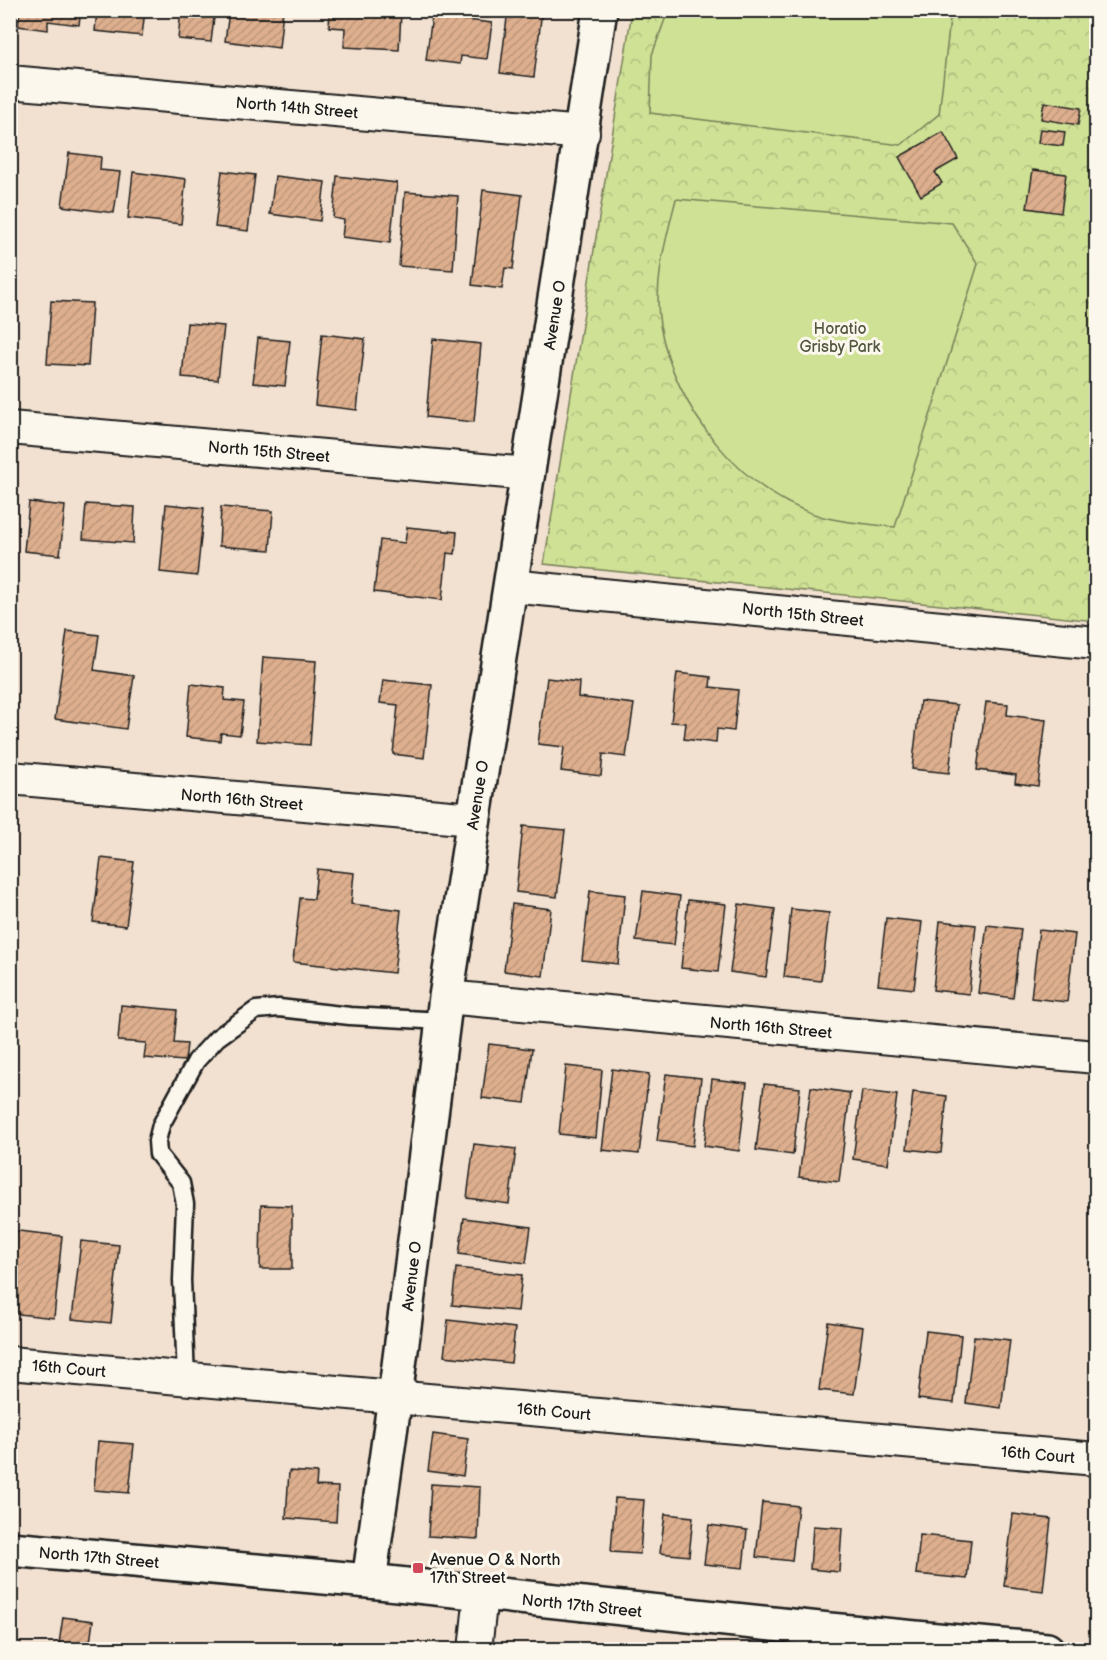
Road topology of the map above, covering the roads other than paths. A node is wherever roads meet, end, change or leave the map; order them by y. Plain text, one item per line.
1 (600, 10) edge
2 (10, 81) edge
3 (583, 133) junction
4 (10, 428) edge
5 (528, 474) junction
6 (510, 586) junction
7 (1096, 643) edge
8 (10, 778) edge
9 (473, 819) junction
10 (444, 1009) junction
11 (1096, 1057) edge
12 (10, 1363) edge
13 (186, 1378) junction
14 (395, 1397) junction
15 (1096, 1459) edge
16 (10, 1549) edge
17 (369, 1581) junction
18 (481, 1595) junction
19 (828, 1640) edge
20 (475, 1650) edge
21 (1047, 1650) edge

1 - 3 street, Avenue O
2 - 3 street, North 14th Street
3 - 5 street, Avenue O
4 - 5 street, North 15th Street
5 - 6 street, Avenue O
6 - 7 street, North 15th Street
6 - 9 street, Avenue O
8 - 9 street, North 16th Street
9 - 10 street, Avenue O
10 - 11 street, North 16th Street
10 - 13 lane
10 - 14 street, Avenue O
12 - 13 street, 16th Court
13 - 14 street, 16th Court
14 - 15 street, 16th Court
14 - 17 street, Avenue O
16 - 17 street, North 17th Street
17 - 18 street, North 17th Street
18 - 19 street, North 17th Street
18 - 20 street
19 - 21 street, North 17th Street

